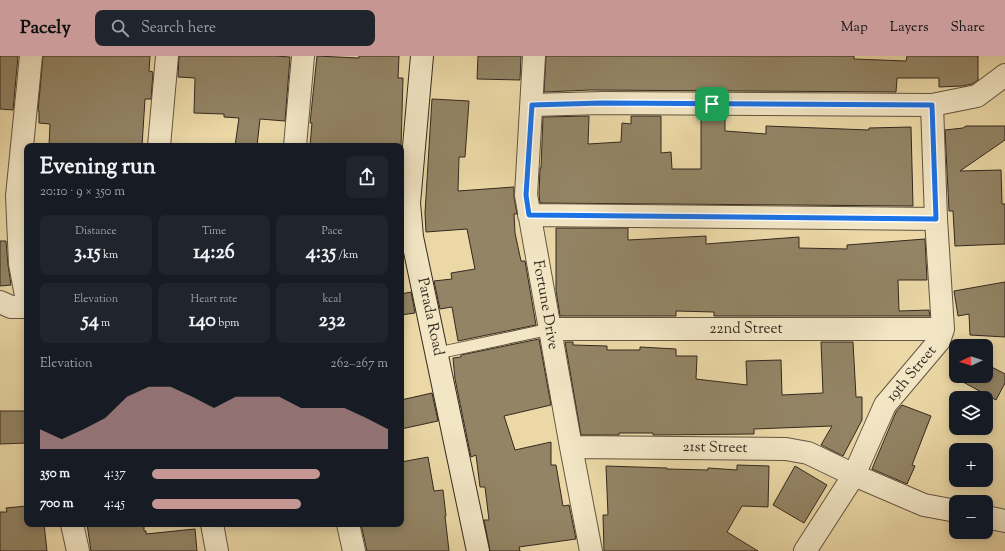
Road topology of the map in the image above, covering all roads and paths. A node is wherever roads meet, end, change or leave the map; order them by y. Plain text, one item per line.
1 (32, 56) edge
2 (168, 56) edge
3 (303, 56) edge
4 (422, 56) edge
5 (534, 56) edge
6 (1005, 75) edge
7 (532, 105) junction
8 (932, 105) junction
9 (159, 143) edge
10 (295, 143) edge
11 (529, 215) junction
12 (936, 219) junction
13 (24, 285) edge
14 (0, 302) edge
15 (24, 307) edge
16 (550, 329) junction
17 (943, 330) junction
18 (438, 353) junction
19 (571, 447) junction
20 (854, 475) junction
21 (949, 510) edge
22 (993, 519) edge
23 (1005, 521) edge
24 (73, 527) edge
25 (213, 527) edge
26 (349, 527) edge
27 (78, 551) edge
28 (217, 551) edge
29 (354, 551) edge
30 (478, 551) edge
31 (592, 551) edge
32 (805, 551) edge

1 - 13 street
2 - 9 street
3 - 10 street
4 - 18 street, Parada Road
5 - 7 street, Fortune Drive
6 - 8 street
7 - 8 street
7 - 11 street, Fortune Drive
8 - 12 street, 19th Street
11 - 12 street
11 - 16 street, Fortune Drive
12 - 17 street, 19th Street
14 - 15 street
16 - 17 street, 22nd Street
16 - 18 lane
16 - 19 street, Fortune Drive
17 - 20 street, 19th Street
18 - 30 street, Parada Road
19 - 20 street, 21st Street
19 - 31 street, Fortune Drive
20 - 21 street, 21st Street
20 - 32 street, 19th Street
22 - 23 street
24 - 27 street
25 - 28 street
26 - 29 street

